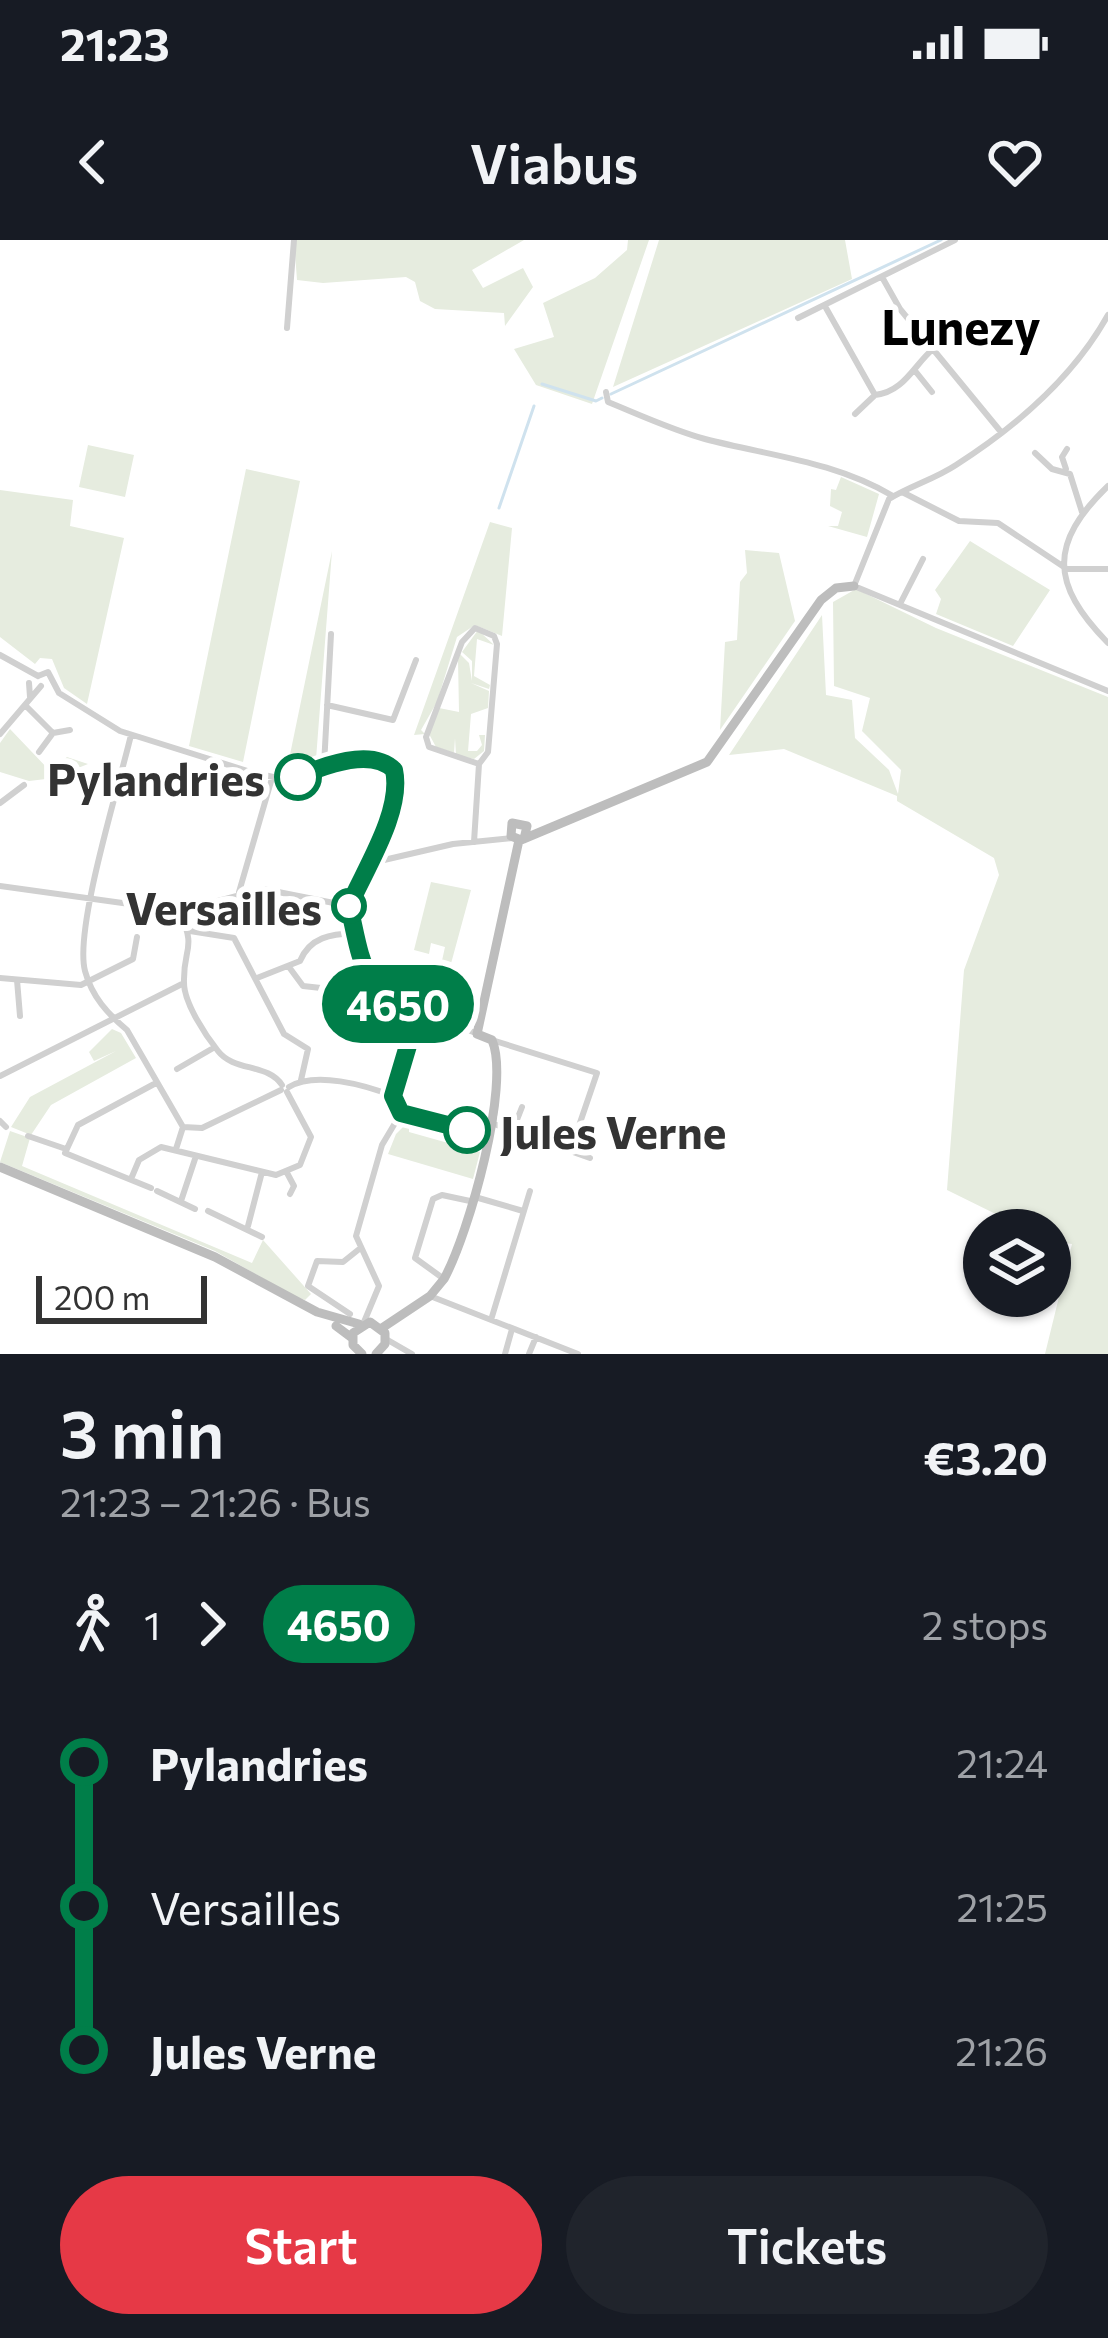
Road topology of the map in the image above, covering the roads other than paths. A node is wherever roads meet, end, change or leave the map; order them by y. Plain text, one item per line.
1 (294, 240) edge
2 (955, 240) edge
3 (882, 277) junction
4 (826, 308) junction
5 (1108, 315) edge
6 (798, 318) dead end
7 (287, 328) dead end
8 (933, 350) junction
9 (916, 372) junction
10 (932, 392) dead end
11 (875, 395) junction
12 (607, 397) dead end
13 (855, 414) dead end
14 (1001, 432) junction
15 (1067, 449) dead end
16 (1035, 453) dead end
17 (1066, 469) junction
18 (1108, 486) edge
19 (897, 494) junction
20 (1082, 512) junction
21 (923, 559) dead end
22 (1063, 567) junction
23 (1108, 569) edge
24 (853, 586) junction
25 (900, 605) junction
26 (331, 634) dead end
27 (1108, 643) edge
28 (0, 655) edge
29 (416, 660) dead end
30 (38, 676) junction
31 (29, 683) dead end
32 (51, 685) junction
33 (41, 686) junction
34 (1108, 691) edge
35 (28, 704) junction
36 (327, 706) junction
37 (70, 730) dead end
38 (53, 733) junction
39 (0, 734) edge
40 (131, 735) junction
41 (39, 752) dead end
42 (479, 764) junction
43 (324, 766) junction
44 (258, 774) junction
45 (272, 778) junction
46 (24, 785) dead end
47 (268, 788) junction
48 (0, 803) edge
49 (516, 836) junction
50 (474, 842) junction
51 (382, 856) junction
52 (0, 886) edge
53 (239, 892) junction
54 (94, 899) junction
55 (349, 906) junction
56 (180, 911) junction
57 (190, 932) junction
58 (355, 933) junction
59 (137, 937) dead end
60 (289, 967) junction
61 (0, 978) edge
62 (258, 979) junction
63 (17, 980) junction
64 (89, 982) junction
65 (184, 983) junction
66 (321, 988) dead end
67 (418, 1012) junction
68 (20, 1016) dead end
69 (112, 1021) junction
70 (477, 1034) junction
71 (492, 1040) junction
72 (215, 1047) junction
73 (177, 1069) dead end
74 (0, 1076) edge
75 (301, 1080) junction
76 (157, 1083) junction
77 (285, 1089) junction
78 (393, 1096) junction
79 (522, 1106) dead end
80 (401, 1113) junction
81 (494, 1124) junction
82 (183, 1127) junction
83 (513, 1130) junction
84 (28, 1136) dead end
85 (487, 1136) junction
86 (176, 1149) junction
87 (65, 1151) junction
88 (570, 1152) junction
89 (590, 1158) dead end
90 (195, 1159) junction
91 (0, 1167) edge
92 (262, 1172) junction
93 (286, 1172) junction
94 (131, 1180) junction
95 (530, 1192) dead end
96 (290, 1194) dead end
97 (471, 1198) junction
98 (181, 1201) junction
99 (195, 1208) dead end
100 (208, 1211) dead end
101 (523, 1211) junction
102 (248, 1226) junction
103 (262, 1237) dead end
104 (358, 1250) junction
105 (405, 1251) dead end
106 (415, 1258) junction
107 (248, 1275) junction
108 (444, 1279) junction
109 (317, 1296) junction
110 (430, 1296) junction
111 (350, 1314) dead end
112 (331, 1318) junction
113 (491, 1320) junction
114 (512, 1328) junction
115 (376, 1337) edge
116 (536, 1337) junction
117 (354, 1348) edge
118 (412, 1354) edge
119 (505, 1354) edge
120 (529, 1354) edge
121 (578, 1354) edge

1 - 7 street
2 - 3 street
3 - 4 street
3 - 8 street
4 - 6 street
4 - 11 street
5 - 14 street
8 - 9 street
8 - 14 street
9 - 10 street
9 - 11 street
11 - 13 street
12 - 19 street
14 - 19 street
15 - 17 street
16 - 17 street
17 - 20 street
18 - 20 street
19 - 22 street
19 - 24 street
20 - 22 street
21 - 25 street
22 - 23 street
22 - 27 street
24 - 25 street
24 - 49 street
25 - 34 street
26 - 36 street
28 - 30 street
29 - 36 street
30 - 32 street
30 - 33 street
31 - 35 street
32 - 33 street
32 - 40 street
33 - 35 street
35 - 38 street
35 - 39 street
36 - 43 street
37 - 38 street
38 - 41 street
40 - 44 street
40 - 54 street
42 - 42 street
42 - 50 street
43 - 45 street
43 - 51 street
44 - 45 street
44 - 47 street
45 - 47 street
46 - 48 street
47 - 53 street
49 - 50 street
49 - 70 street
50 - 51 street
51 - 55 street
52 - 54 street
53 - 55 street
53 - 56 street
54 - 56 street
54 - 64 street
55 - 58 street
56 - 57 street
57 - 62 street
57 - 65 street
58 - 60 street
58 - 67 street
59 - 64 street
60 - 62 street
60 - 66 street
61 - 63 street
62 - 75 street
63 - 64 street
63 - 68 street
64 - 69 street
65 - 69 street
65 - 72 street
67 - 70 street
67 - 78 street
69 - 74 street
69 - 76 street
70 - 71 street
71 - 81 street
71 - 88 street
72 - 73 street
72 - 77 street
75 - 77 street
75 - 78 street
76 - 82 street
76 - 87 street
77 - 82 street
77 - 93 street
78 - 80 street
79 - 83 street
80 - 85 street
80 - 104 street
81 - 83 street
81 - 85 street
82 - 86 street
83 - 88 street
84 - 87 street
85 - 97 street
86 - 90 street
86 - 94 street
87 - 94 street
88 - 89 street
90 - 92 street
90 - 98 street
91 - 107 street
92 - 93 street
92 - 102 street
93 - 96 street
94 - 98 street
95 - 101 street
97 - 101 street
97 - 106 street
97 - 108 street
98 - 99 street
100 - 102 street
101 - 113 street
102 - 103 street
104 - 109 street
104 - 115 street
105 - 106 street
106 - 108 street
107 - 112 street
107 - 117 street
108 - 110 street
109 - 111 street
109 - 112 street
110 - 113 street
110 - 115 street
112 - 115 street
113 - 114 street
114 - 116 street
114 - 119 street
115 - 117 street
115 - 118 street
116 - 120 street
116 - 121 street

